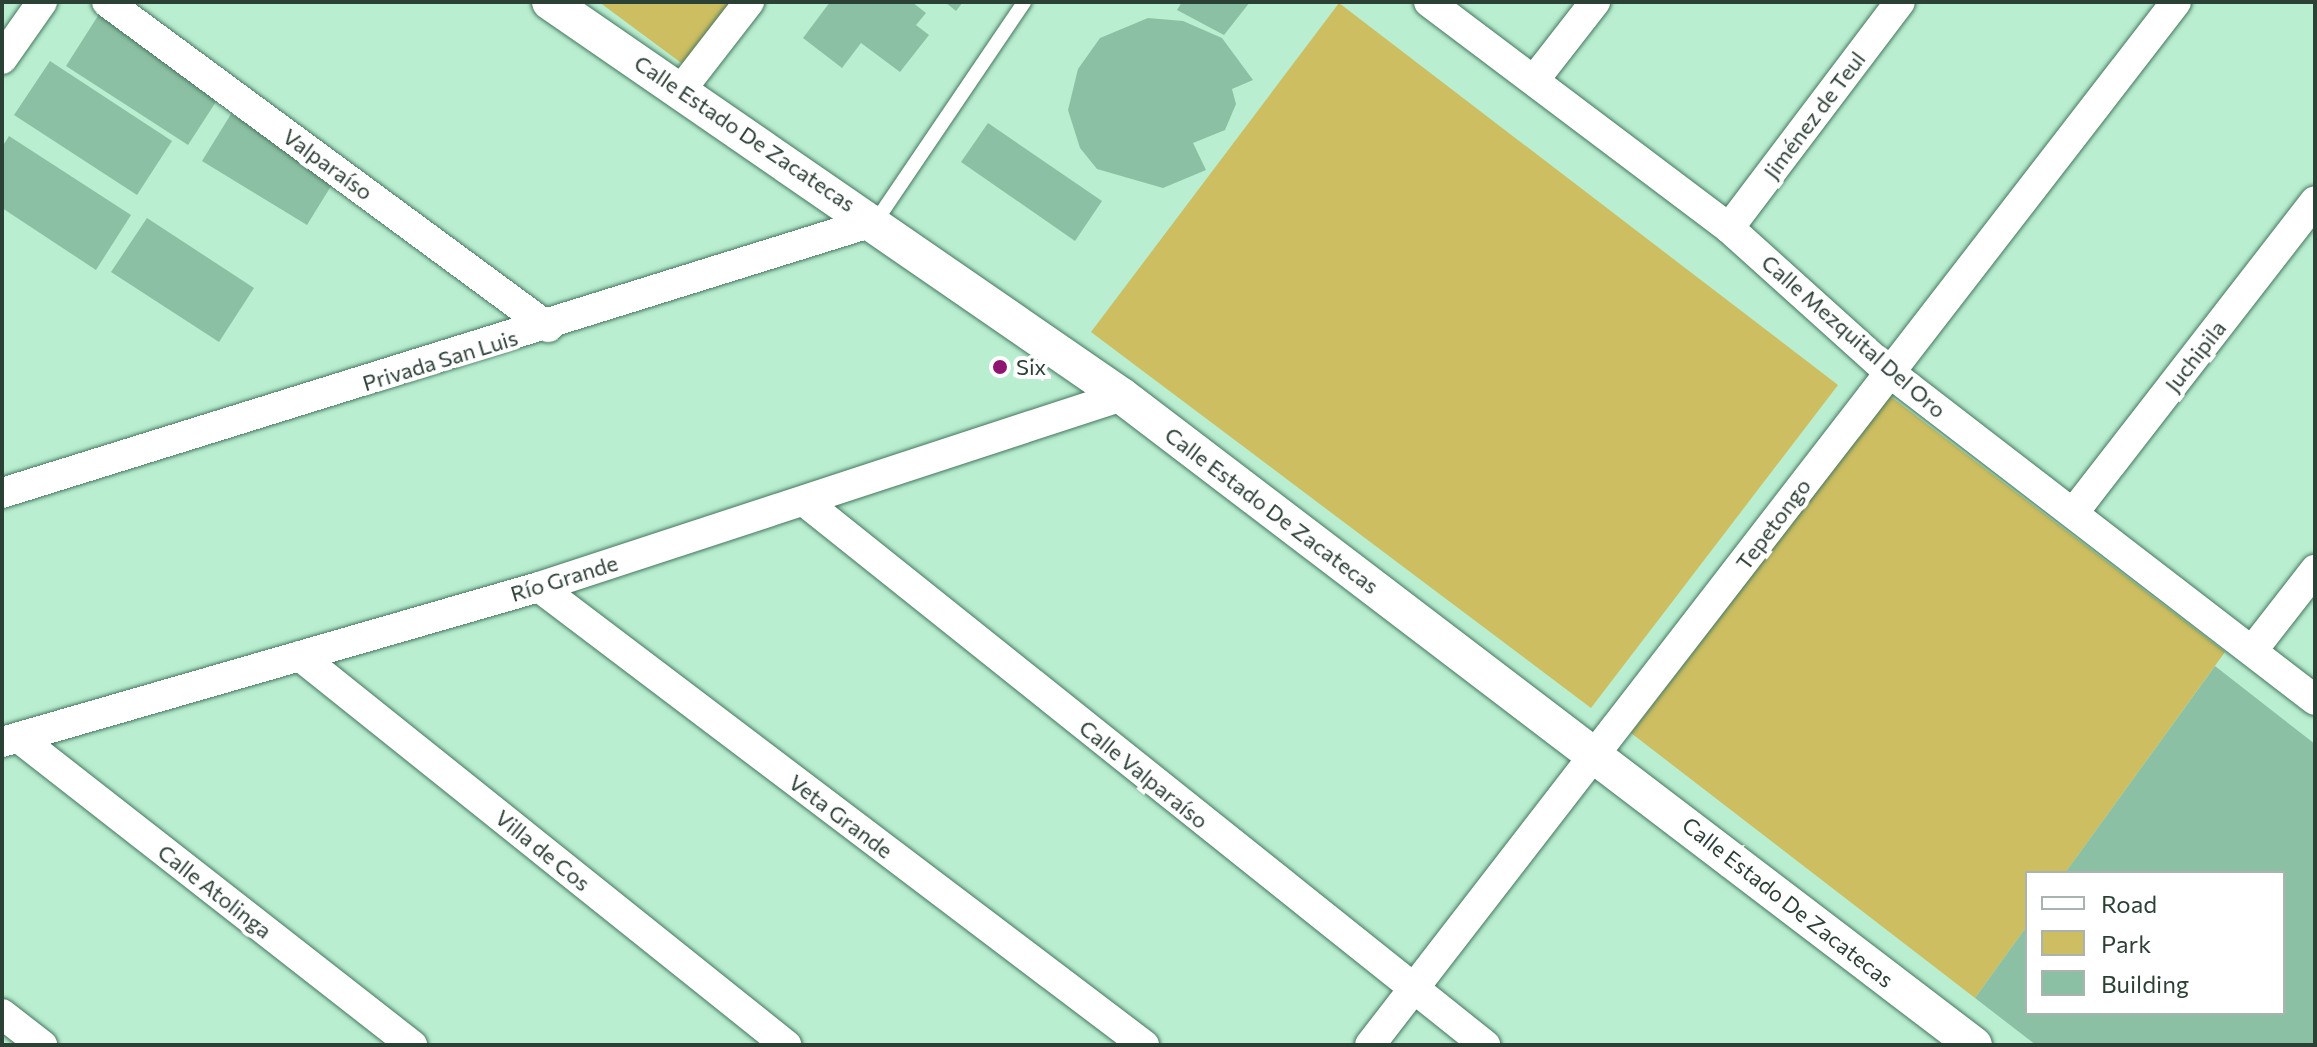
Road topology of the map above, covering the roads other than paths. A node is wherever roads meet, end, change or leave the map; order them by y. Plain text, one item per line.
1 (42, 2) edge
2 (107, 2) edge
3 (550, 2) edge
4 (749, 2) edge
5 (1024, 2) edge
6 (1429, 2) edge
7 (1595, 2) edge
8 (1900, 2) edge
9 (2176, 2) edge
10 (2, 59) edge
11 (1535, 79) junction
12 (680, 91) junction
13 (2315, 201) edge
14 (876, 221) junction
15 (1729, 228) junction
16 (548, 327) junction
17 (1889, 372) junction
18 (1122, 396) junction
19 (2, 493) edge
20 (804, 501) junction
21 (2074, 512) junction
22 (2315, 570) edge
23 (539, 587) junction
24 (2252, 651) junction
25 (300, 656) junction
26 (2315, 700) edge
27 (10, 740) edge
28 (1597, 756) junction
29 (1414, 991) junction
30 (2, 1014) edge
31 (42, 1045) edge
32 (412, 1045) edge
33 (786, 1045) edge
34 (1144, 1045) edge
35 (1370, 1045) edge
36 (1485, 1045) edge
37 (1974, 1045) edge

1 - 10 street
2 - 16 street, Valparaíso
3 - 12 street, Calle Estado De Zacatecas
4 - 12 street
5 - 14 lane
6 - 11 street, Calle Mezquital Del Oro
7 - 11 street
8 - 15 street, Jiménez de Teul
9 - 17 street, Tepetongo
11 - 15 street, Calle Mezquital Del Oro
12 - 14 street, Calle Estado De Zacatecas
13 - 21 street, Juchipila
14 - 16 street, Privada San Luis
14 - 18 street, Calle Estado De Zacatecas
15 - 17 street, Calle Mezquital Del Oro
16 - 19 street, Privada San Luis
17 - 21 street, Calle Mezquital Del Oro
17 - 28 street, Tepetongo
18 - 20 street, Río Grande
18 - 28 street, Calle Estado De Zacatecas
20 - 23 street, Río Grande
20 - 29 street, Calle Valparaíso
21 - 24 street, Calle Mezquital Del Oro
22 - 24 street
23 - 25 street, Río Grande
23 - 34 street, Veta Grande
24 - 26 street, Calle Mezquital Del Oro
25 - 27 street, Río Grande
25 - 33 street, Villa de Cos
27 - 32 street, Calle Atolinga
28 - 29 street, Tepetongo
28 - 37 street, Calle Estado De Zacatecas
29 - 35 street, Tepetongo
29 - 36 street, Calle Valparaíso
30 - 31 street

